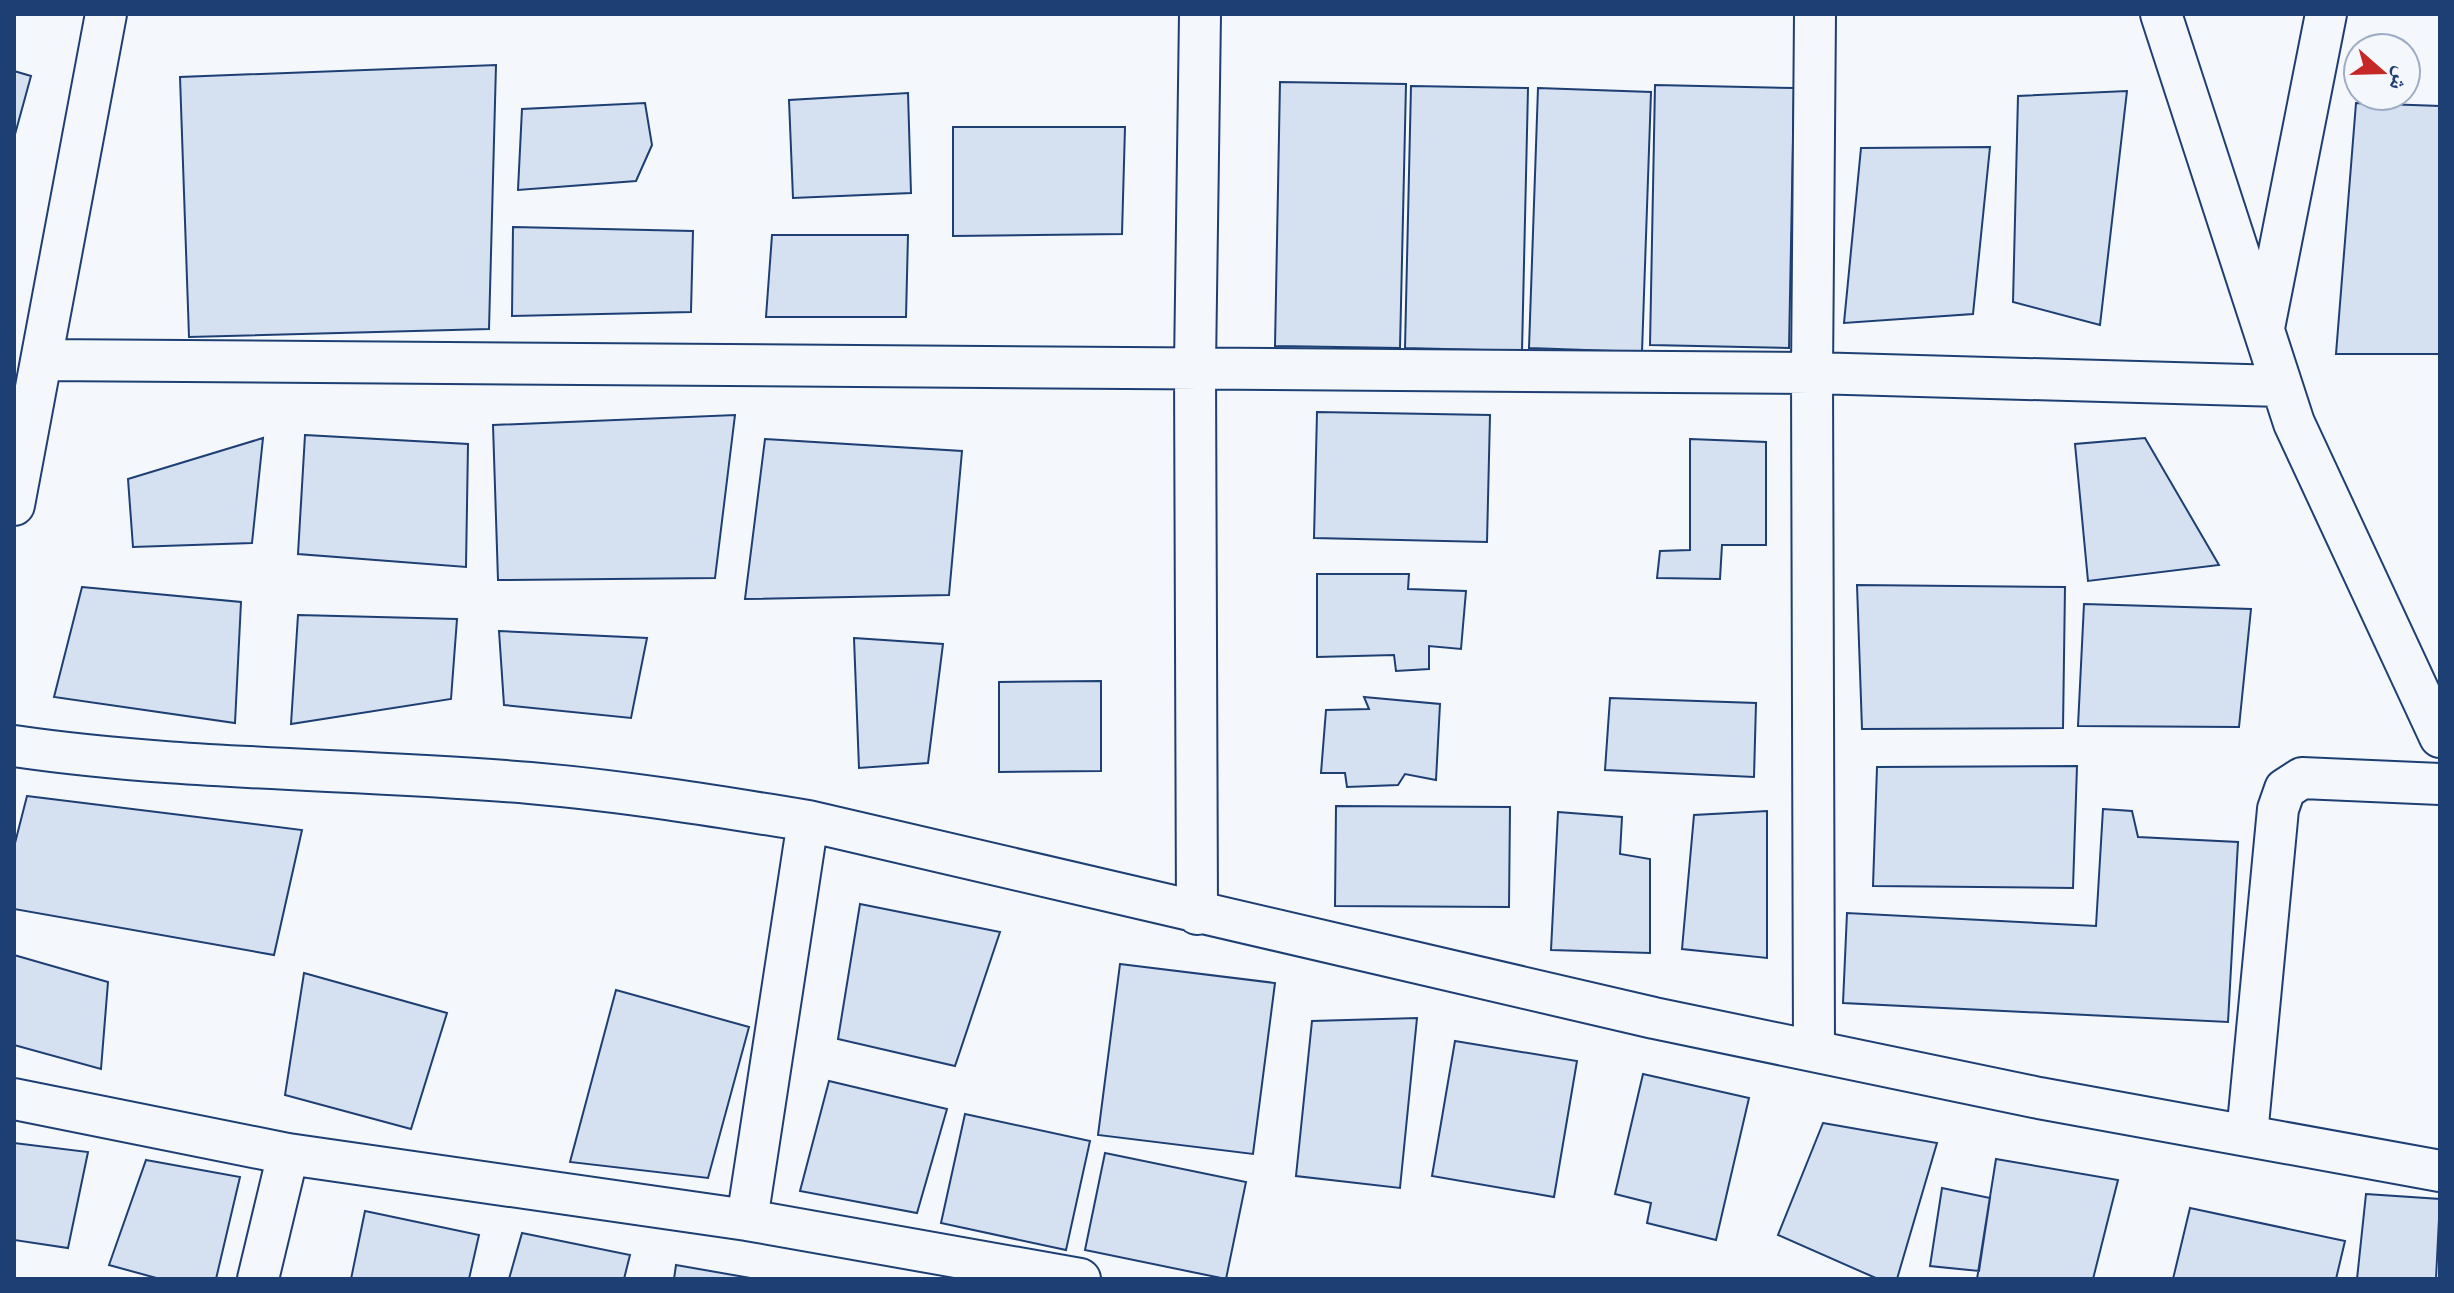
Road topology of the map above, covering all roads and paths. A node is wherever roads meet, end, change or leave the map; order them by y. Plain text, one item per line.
1 (106, 14) edge
2 (1200, 14) edge
3 (1815, 14) edge
4 (2161, 14) edge
5 (2326, 14) edge
6 (2263, 332) junction
7 (42, 360) junction
8 (1195, 366) junction
9 (1812, 373) junction
10 (2281, 386) junction
11 (14, 505) edge
12 (2440, 737) edge
13 (14, 746) edge
14 (2440, 784) edge
15 (808, 821) junction
16 (1197, 914) junction
17 (1814, 1049) junction
18 (14, 1099) edge
19 (2247, 1135) junction
20 (288, 1154) junction
21 (2440, 1171) edge
22 (747, 1220) junction
23 (258, 1279) edge
24 (1080, 1279) edge

1 - 7 street
2 - 8 street
3 - 9 street
4 - 6 street
5 - 6 street
6 - 10 street
7 - 8 street
7 - 11 street
8 - 9 street
8 - 16 street
9 - 10 street
9 - 17 street
10 - 12 street
13 - 15 street
14 - 19 street
15 - 16 street
15 - 22 street
16 - 17 street
17 - 19 street
18 - 20 street
19 - 21 street
20 - 22 street
20 - 23 street
22 - 24 street

